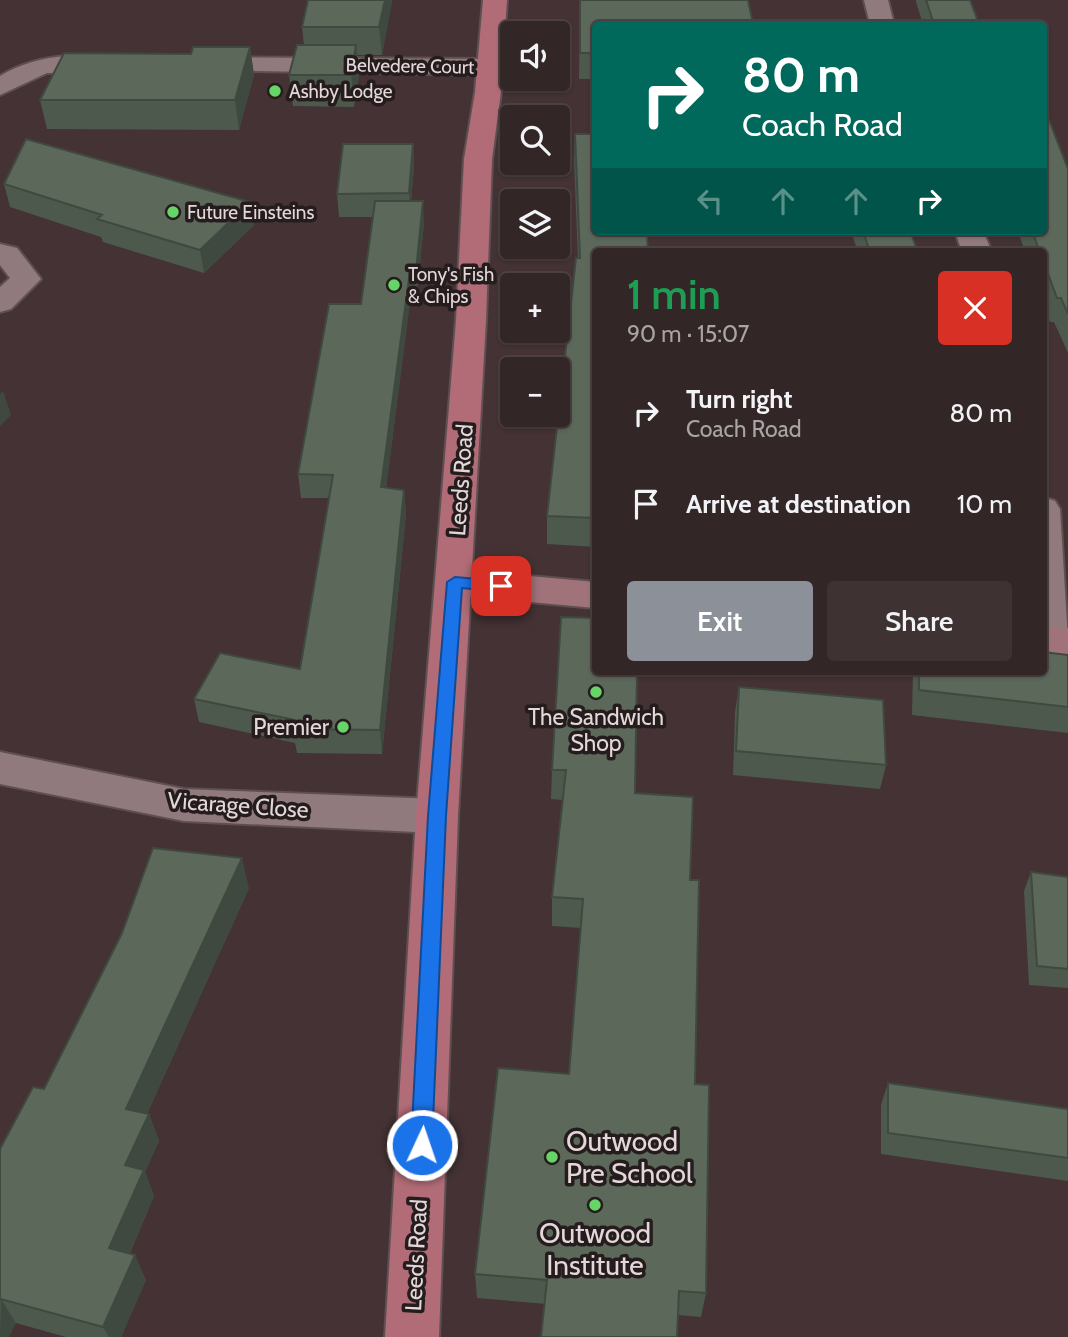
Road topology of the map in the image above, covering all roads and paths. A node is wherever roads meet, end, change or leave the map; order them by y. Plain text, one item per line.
1 (495, 0) edge
2 (876, 0) edge
3 (881, 21) edge
4 (129, 64) edge
5 (171, 64) edge
6 (490, 67) junction
7 (0, 87) edge
8 (0, 253) edge
9 (0, 303) edge
10 (1047, 561) edge
11 (455, 582) junction
12 (592, 596) edge
13 (1053, 640) edge
14 (0, 768) edge
15 (437, 816) junction
16 (412, 1337) edge

1 - 6 main road, Leeds Road
2 - 3 street
4 - 7 street
5 - 6 street, Belvedere Court
6 - 11 main road, Leeds Road
8 - 9 street
10 - 13 street
11 - 12 street
11 - 15 main road, Leeds Road
14 - 15 street, Vicarage Close
15 - 16 main road, Leeds Road

